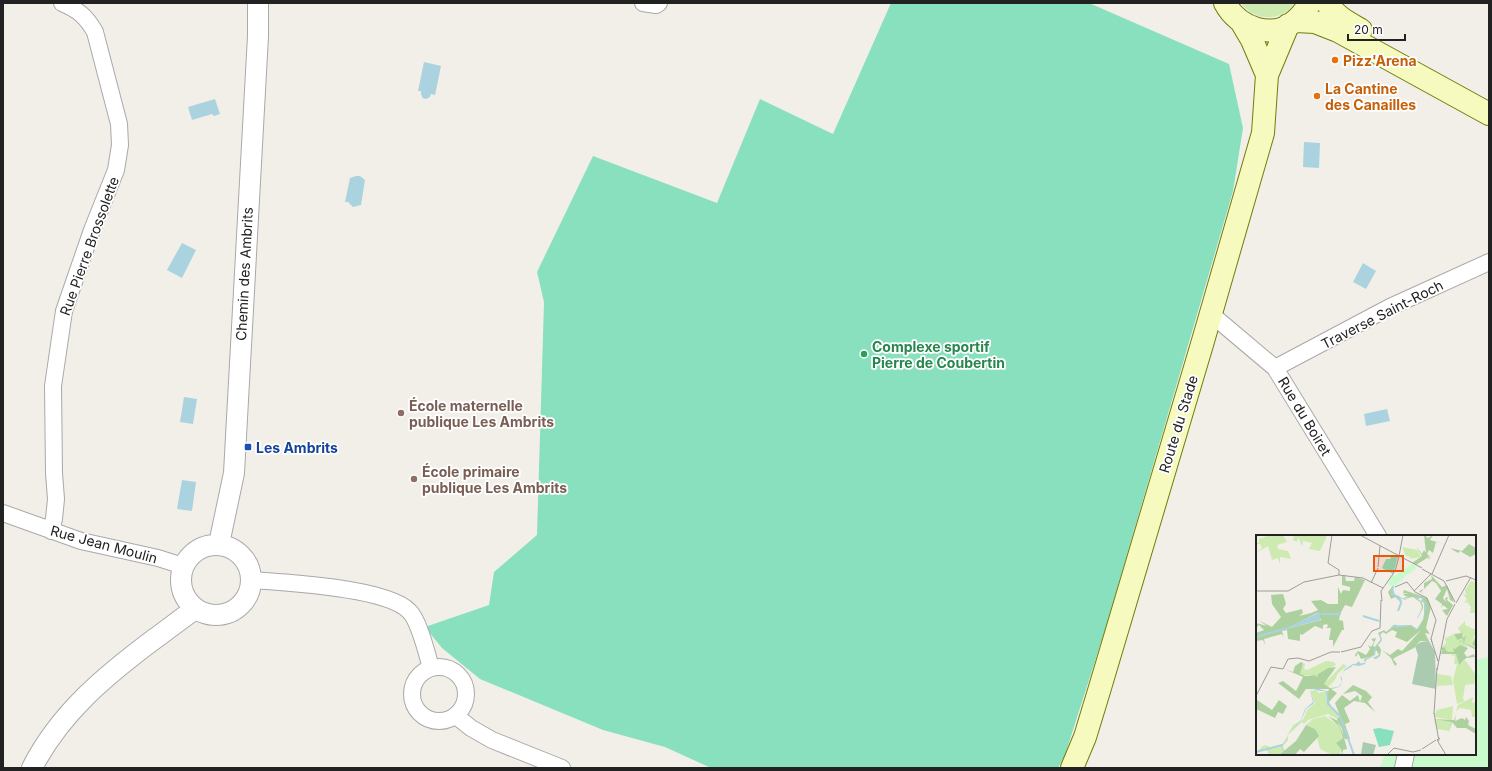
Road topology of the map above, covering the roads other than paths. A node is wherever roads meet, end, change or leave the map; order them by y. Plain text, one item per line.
1 (62, 3) edge
2 (258, 3) edge
3 (644, 3) edge
4 (659, 3) edge
5 (1225, 3) edge
6 (1310, 3) edge
7 (1326, 3) edge
8 (1242, 23) junction
9 (1292, 23) junction
10 (1268, 75) junction
11 (1489, 104) edge
12 (1489, 114) edge
13 (1489, 262) edge
14 (1211, 314) junction
15 (1275, 368) junction
16 (3, 513) edge
17 (51, 531) junction
18 (1377, 535) edge
19 (219, 544) junction
20 (183, 566) junction
21 (251, 580) junction
22 (195, 609) junction
23 (431, 668) junction
24 (456, 716) junction
25 (1406, 755) edge
26 (32, 768) edge
27 (562, 768) edge
28 (1072, 768) edge
29 (1403, 768) edge

1 - 17 street, Rue Pierre Brossolette
2 - 19 street, Chemin des Ambrits
3 - 4 street
5 - 8 main road
6 - 9 main road, Route du Stade
7 - 11 main road
8 - 9 main road
8 - 10 main road, Route du Stade
9 - 10 main road, Route du Stade
9 - 12 main road
10 - 14 main road, Route du Stade
13 - 15 street, Traverse Saint-Roch
14 - 15 street, Rue du Boiret
14 - 28 main road, Route du Stade
15 - 18 street, Rue du Boiret
16 - 17 street, Rue Jean Moulin
17 - 20 street, Rue Jean Moulin
19 - 20 street
19 - 21 street
20 - 22 street
21 - 22 street
21 - 23 street
22 - 26 street
23 - 24 street
23 - 24 street
24 - 27 street
25 - 29 street

